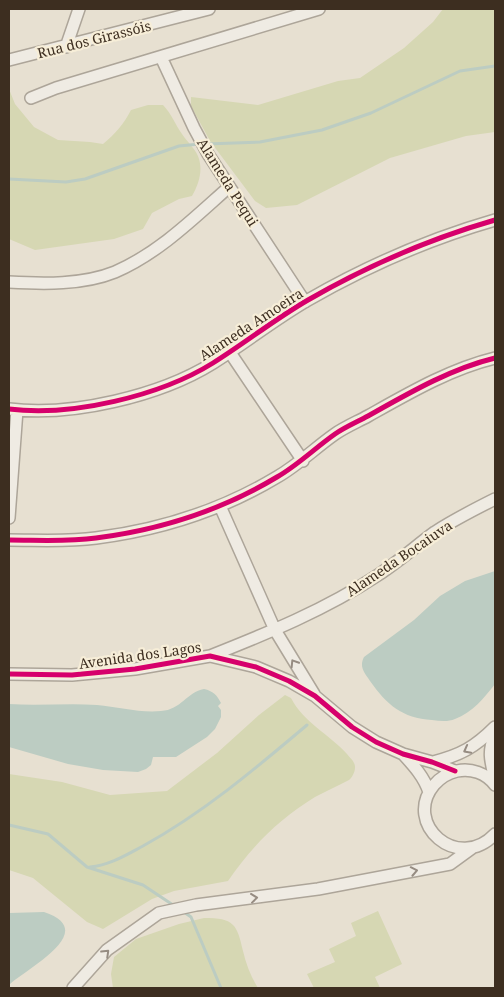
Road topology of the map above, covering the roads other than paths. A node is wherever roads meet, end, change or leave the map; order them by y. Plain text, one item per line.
1 (79, 9) edge
2 (209, 9) edge
3 (319, 9) edge
4 (66, 47) junction
5 (161, 57) junction
6 (9, 60) edge
7 (31, 98) dead end
8 (229, 187) junction
9 (495, 220) edge
10 (9, 282) edge
11 (305, 302) junction
12 (230, 351) junction
13 (495, 358) edge
14 (13, 410) edge
15 (303, 460) junction
16 (495, 499) edge
17 (220, 506) junction
18 (9, 518) edge
19 (9, 540) edge
20 (275, 630) junction
21 (210, 656) junction
22 (9, 674) edge
23 (315, 696) junction
24 (495, 727) edge
25 (495, 736) edge
26 (403, 754) junction
27 (432, 762) junction
28 (493, 767) edge
29 (468, 770) junction
30 (455, 771) junction
31 (495, 779) edge
32 (495, 784) edge
33 (429, 792) junction
34 (494, 836) edge
35 (472, 848) junction
36 (76, 987) edge

1 - 4 street
2 - 4 street, Rua dos Girassóis
3 - 5 street
4 - 6 street, Rua dos Girassóis
5 - 7 street
5 - 8 street, Alameda Pequi
8 - 10 street
8 - 11 street, Alameda Pequi
9 - 11 street, Alameda Amoeira
11 - 12 street, Alameda Amoeira
12 - 14 street, Alameda Amoeira
12 - 15 street
13 - 15 street
14 - 18 street
15 - 17 street
16 - 20 street, Alameda Bocaiuva
17 - 19 street
17 - 20 street
20 - 21 street, Avenida dos Lagos
23 -> 20 street
21 - 22 street, Avenida dos Lagos
21 - 23 street, Avenida dos Lagos
23 - 26 street, Avenida dos Lagos
24 -> 27 street
25 - 28 street
26 - 27 street, Avenida dos Lagos
26 - 33 street, Avenida dos Lagos
27 - 30 street, Avenida dos Lagos
28 - 29 street
28 - 31 street
29 - 30 street, Avenida dos Lagos
29 - 32 street, Avenida dos Lagos
30 - 33 street, Avenida dos Lagos
33 - 35 street
34 - 35 street
36 -> 35 street

